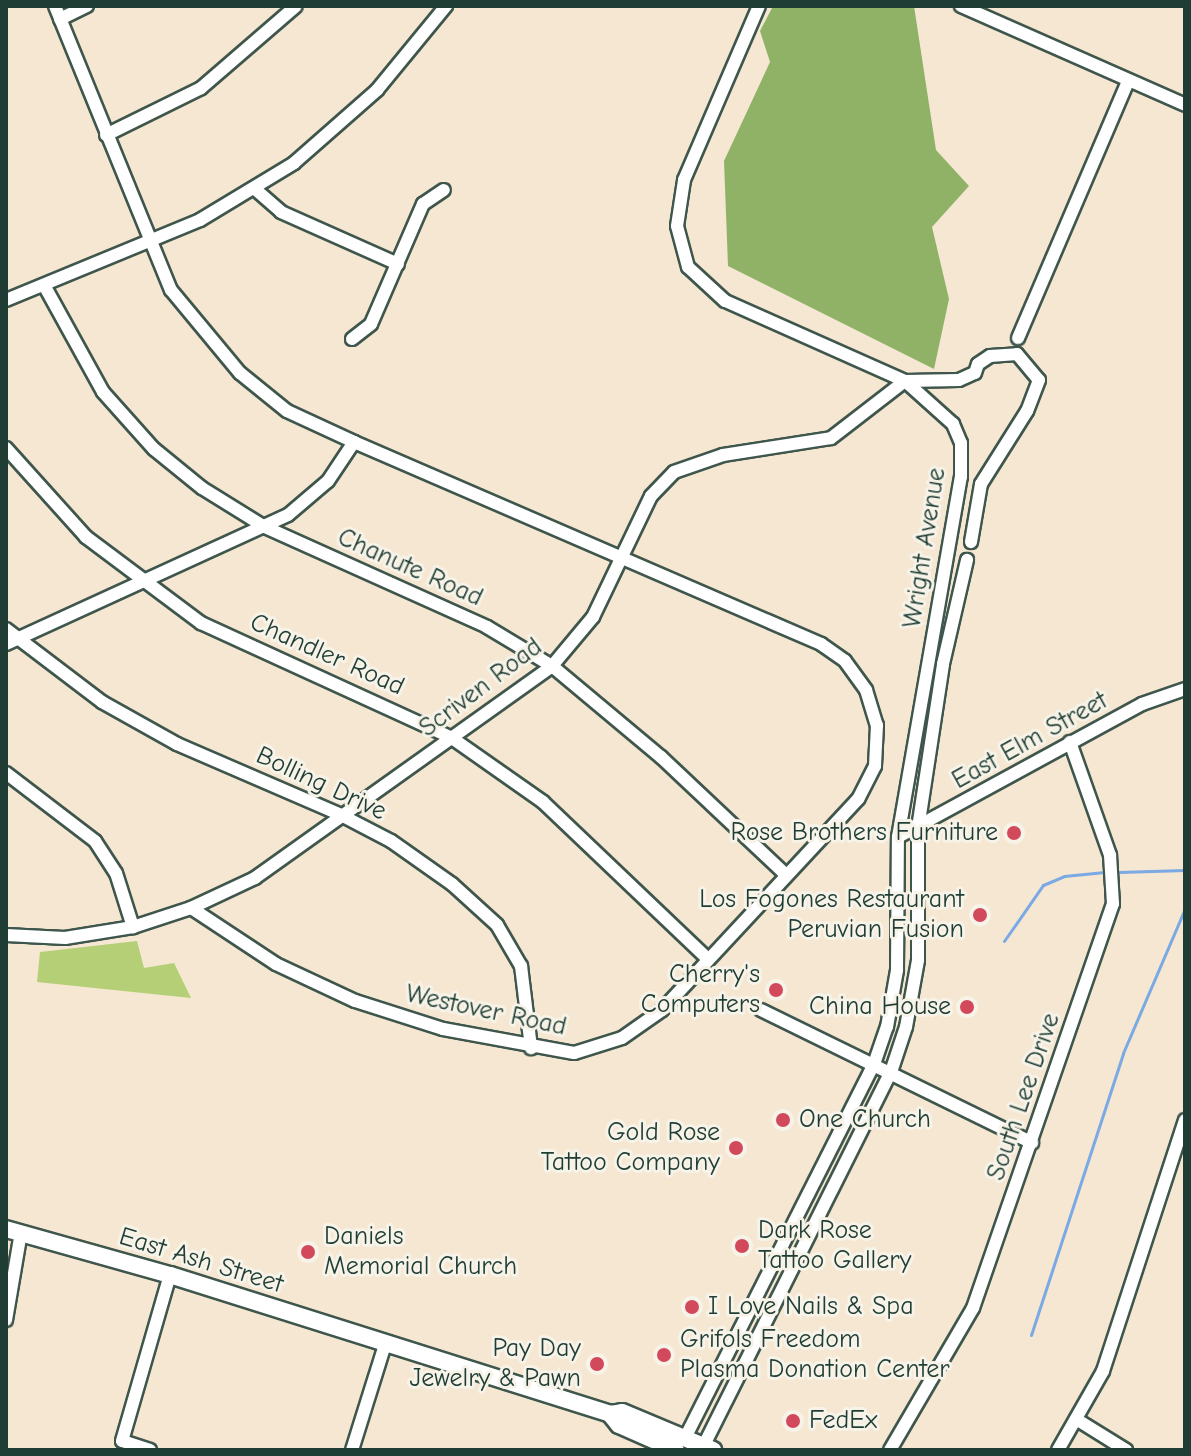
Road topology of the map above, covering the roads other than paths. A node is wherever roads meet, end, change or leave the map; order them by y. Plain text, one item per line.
1 (55, 6) edge
2 (87, 6) edge
3 (296, 6) edge
4 (446, 6) edge
5 (759, 6) edge
6 (961, 6) edge
7 (60, 19) junction
8 (1128, 81) junction
9 (1185, 105) edge
10 (106, 135) junction
11 (255, 189) junction
12 (444, 190) dead end
13 (149, 242) junction
14 (398, 264) junction
15 (44, 285) junction
16 (6, 300) edge
17 (1018, 338) dead end
18 (352, 339) dead end
19 (905, 381) junction
20 (354, 442) junction
21 (6, 448) edge
22 (265, 527) junction
23 (971, 542) dead end
24 (625, 558) junction
25 (967, 560) dead end
26 (141, 583) junction
27 (6, 629) edge
28 (11, 642) edge
29 (552, 666) junction
30 (1185, 689) edge
31 (452, 738) junction
32 (1070, 742) junction
33 (6, 773) edge
34 (341, 815) junction
35 (918, 828) junction
36 (898, 837) junction
37 (786, 875) junction
38 (191, 908) junction
39 (133, 927) junction
40 (6, 935) edge
41 (708, 959) junction
42 (761, 1010) dead end
43 (531, 1048) junction
44 (874, 1064) junction
45 (891, 1072) junction
46 (1185, 1120) edge
47 (1032, 1143) junction
48 (14, 1230) edge
49 (170, 1275) junction
50 (6, 1320) edge
51 (385, 1345) junction
52 (1076, 1419) junction
53 (680, 1446) edge
54 (706, 1448) edge
55 (150, 1450) edge
56 (352, 1450) edge
57 (890, 1450) edge
58 (1058, 1450) edge
59 (1126, 1450) edge

1 - 7 street
2 - 7 street
3 - 10 street
4 - 11 street
5 - 19 street
6 - 8 street
7 - 10 street
8 - 9 street
8 - 17 street
10 - 13 street
11 - 13 street
11 - 14 street
12 - 14 street
13 - 15 street
13 - 20 street
14 - 18 street
15 - 16 street
15 - 22 street, Chanute Road
19 - 23 street, Wright Avenue
19 - 24 street, Scriven Road
19 - 36 street, Wright Avenue
20 - 22 street
20 - 24 street
21 - 26 street, Chandler Road
22 - 26 street
22 - 29 street, Chanute Road
24 - 29 street, Scriven Road
24 - 37 street, Westover Road
25 - 35 street, Wright Avenue
26 - 28 street
26 - 31 street, Chandler Road
27 - 28 street, Bolling Drive
28 - 34 street, Bolling Drive
29 - 31 street, Scriven Road
29 - 37 street, Chanute Road
30 - 32 street, East Elm Street
31 - 34 street, Scriven Road
31 - 41 street, Chandler Road
32 - 35 street, East Elm Street
32 - 47 street, South Lee Drive
33 - 39 street
34 - 38 street, Scriven Road
34 - 43 street, Bolling Drive
35 - 36 street, East Elm Street
35 - 45 street, Wright Avenue
36 - 44 street, Wright Avenue
37 - 41 street, Westover Road
38 - 39 street, Scriven Road
38 - 43 street, Westover Road
39 - 40 street, Scriven Road
41 - 43 street, Westover Road
42 - 44 street
44 - 45 street
44 - 53 street, Wright Avenue
45 - 47 street
45 - 54 street, Wright Avenue
46 - 52 street
47 - 57 street, South Lee Drive
48 - 49 main road, East Ash Street
48 - 50 street
49 - 51 main road, East Ash Street
49 - 55 street
51 - 53 main road, East Ash Street
51 - 56 street
52 - 58 street
52 - 59 street
53 - 54 main road, East Ash Street

